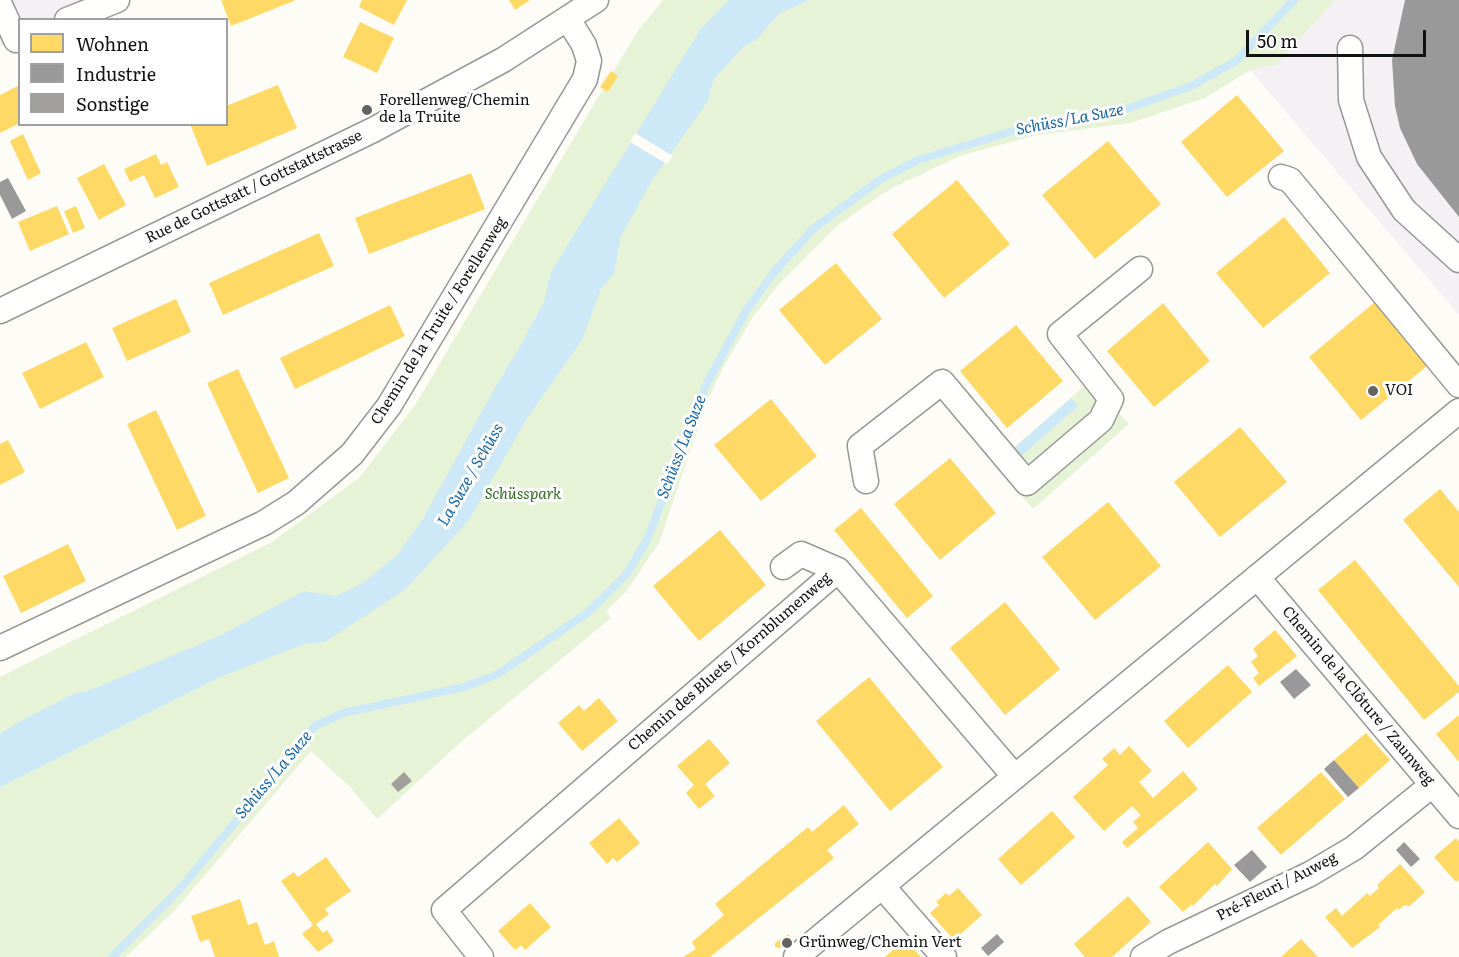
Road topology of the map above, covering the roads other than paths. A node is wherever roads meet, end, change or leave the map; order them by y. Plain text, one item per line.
1 (117, 0) edge
2 (596, 0) edge
3 (0, 5) edge
4 (72, 18) edge
5 (568, 19) junction
6 (12, 42) edge
7 (1350, 48) dead end
8 (1281, 177) dead end
9 (1459, 260) edge
10 (1140, 269) dead end
11 (0, 311) edge
12 (1459, 385) edge
13 (1459, 411) edge
14 (866, 481) dead end
15 (783, 567) dead end
16 (838, 570) junction
17 (1257, 577) junction
18 (3, 640) edge
19 (1015, 777) junction
20 (1432, 785) junction
21 (1459, 816) edge
22 (882, 886) junction
23 (482, 957) edge
24 (796, 957) edge
25 (944, 957) edge
26 (1143, 957) edge

1 - 4 street
2 - 5 street, Rue de Gottstatt / Gottstattstrasse
3 - 6 street
5 - 11 street, Rue de Gottstatt / Gottstattstrasse
5 - 18 street, Chemin de la Truite / Forellenweg
7 - 9 street
8 - 12 street
10 - 14 street
13 - 17 street
15 - 16 street
16 - 19 street, Chemin des Bluets / Kornblumenweg
16 - 23 street, Chemin des Bluets / Kornblumenweg
17 - 19 street
17 - 20 street, Chemin de la Clôture / Zaunweg
19 - 22 street
20 - 21 street, Chemin de la Clôture / Zaunweg
20 - 26 street, Pré-Fleuri / Auweg
22 - 24 street
22 - 25 street

